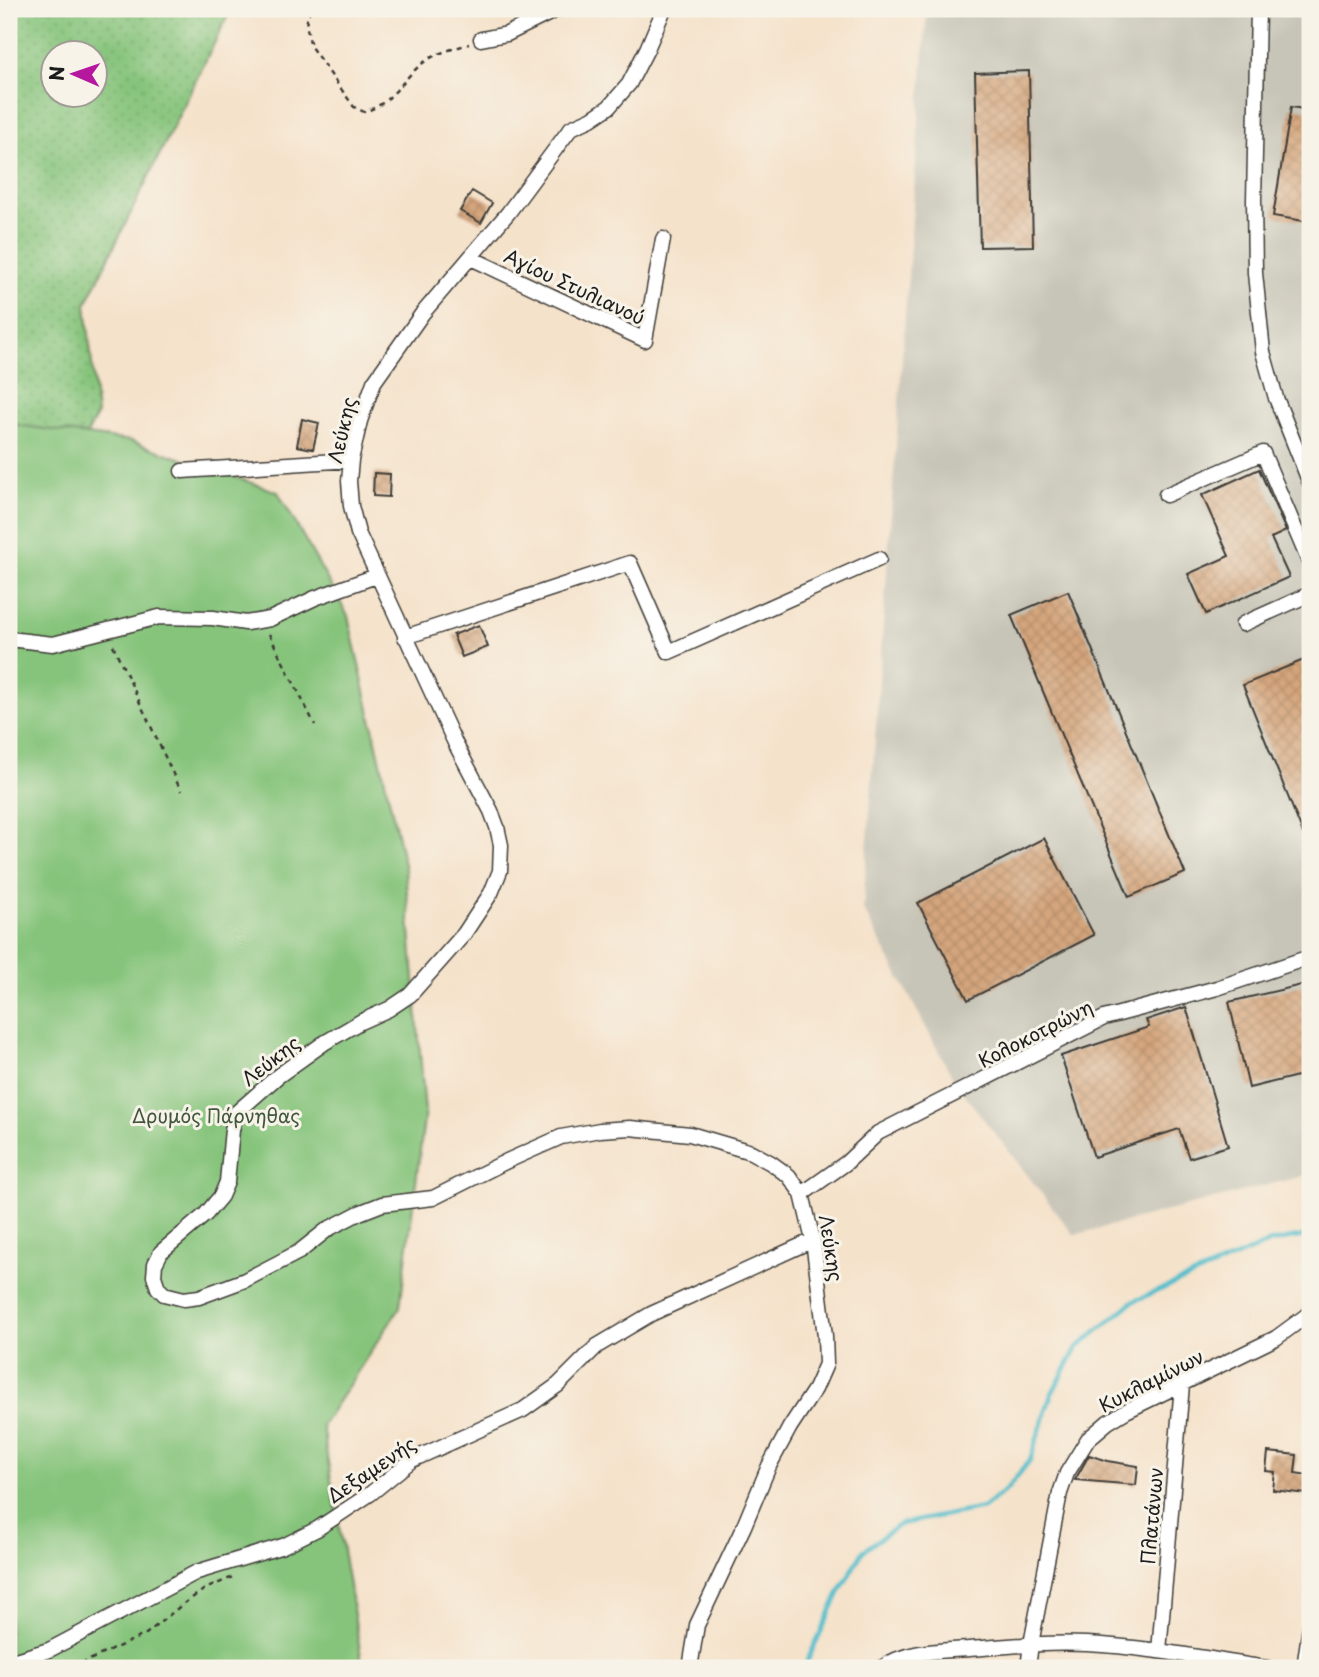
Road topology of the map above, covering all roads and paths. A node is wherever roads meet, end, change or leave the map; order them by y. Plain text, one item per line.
1 (310, 9) edge
2 (558, 9) edge
3 (664, 9) edge
4 (1258, 9) edge
5 (481, 39) joint
6 (663, 239) dead end
7 (471, 258) junction
8 (351, 460) junction
9 (182, 471) dead end
10 (1310, 482) edge
11 (1166, 495) dead end
12 (879, 559) dead end
13 (1310, 564) edge
14 (376, 576) junction
15 (1310, 594) edge
16 (262, 620) junction
17 (1244, 624) dead end
18 (106, 630) junction
19 (405, 637) junction
20 (9, 639) edge
21 (315, 725) dead end
22 (181, 791) dead end
23 (1310, 957) edge
24 (802, 1194) junction
25 (813, 1240) junction
26 (1310, 1313) edge
27 (1182, 1385) junction
28 (241, 1574) dead end
29 (1310, 1626) edge
30 (1031, 1644) junction
31 (1159, 1651) junction
32 (9, 1662) edge
33 (72, 1668) edge
34 (690, 1668) edge
35 (882, 1668) edge
36 (1028, 1668) edge
37 (1267, 1668) edge
38 (1304, 1668) edge

1 - 5 path
2 - 5 street
3 - 7 street, Λεύκης
4 - 10 street
6 - 7 street, Αγίου Στυλιανού
7 - 8 street, Λεύκης
8 - 9 street
8 - 14 street, Λεύκης
11 - 13 street
12 - 19 street
14 - 16 street
14 - 19 street, Λεύκης
15 - 17 street
16 - 18 street
16 - 21 path
18 - 20 street
18 - 22 path
19 - 24 street, Λεύκης
23 - 24 street, Κολοκοτρώνη
24 - 25 street, Λεύκης
25 - 32 street, Δεξαμενής
25 - 34 street, Λεύκης
26 - 27 street, Κυκλαμίνων
27 - 30 street, Κυκλαμίνων
27 - 31 street, Πλατάνων
28 - 33 path
29 - 38 street
30 - 31 street
30 - 35 street
30 - 36 street, Κυκλαμίνων
31 - 37 street

